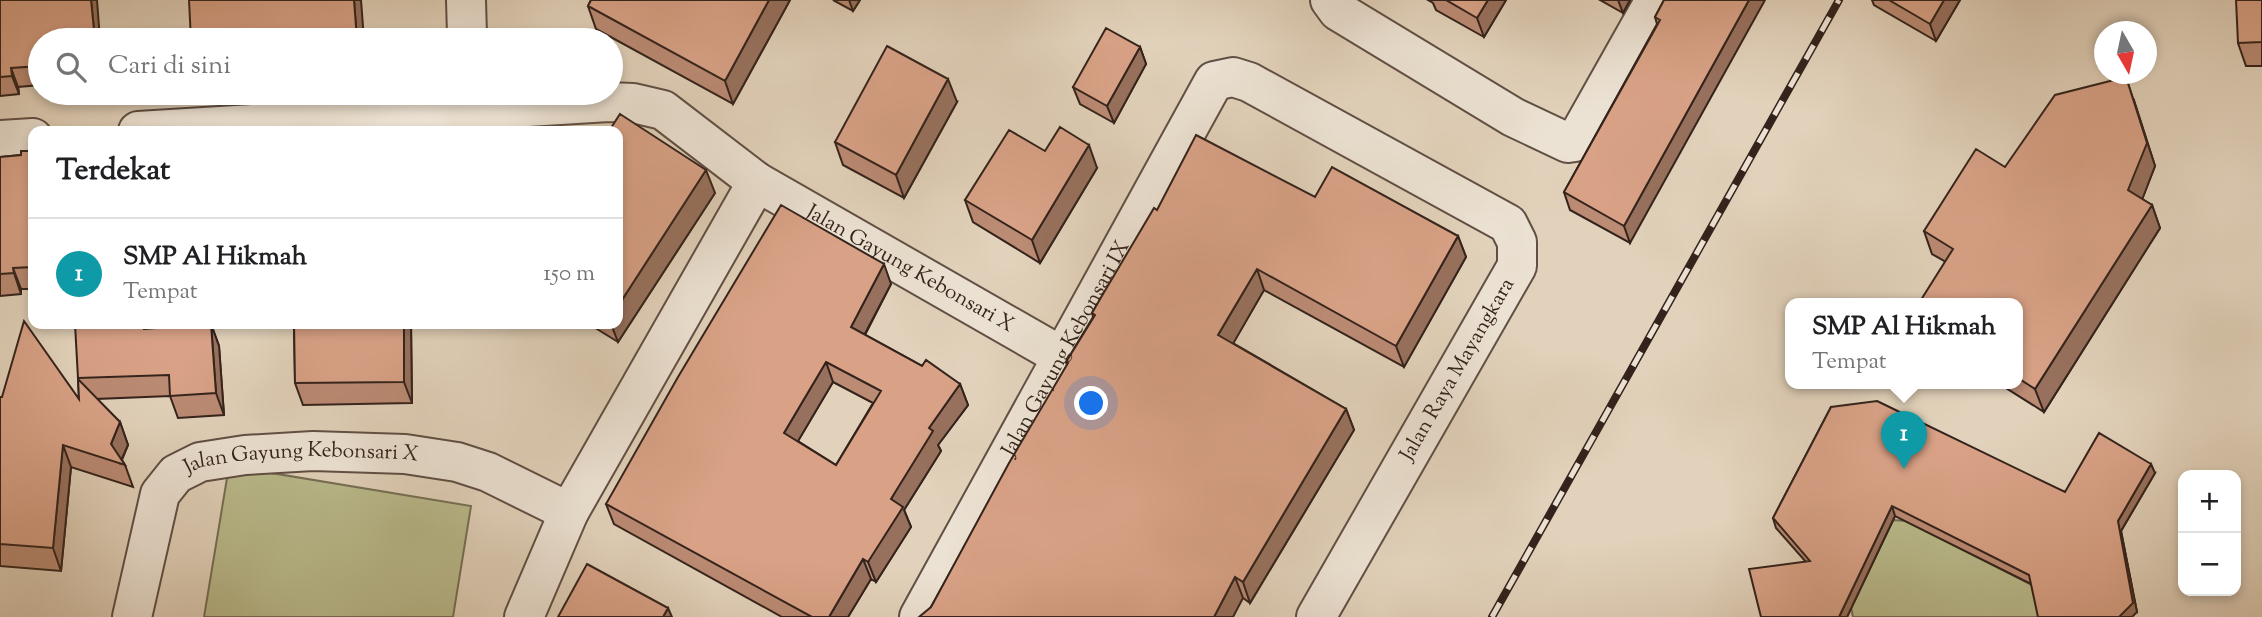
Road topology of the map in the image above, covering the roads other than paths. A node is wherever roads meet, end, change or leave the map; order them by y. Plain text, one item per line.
1 (1330, 0) edge
2 (1655, 0) edge
3 (1214, 80) joint
4 (623, 103) edge
5 (560, 105) edge
6 (219, 126) edge
7 (28, 138) edge
8 (0, 140) edge
9 (757, 182) junction
10 (1061, 356) junction
11 (569, 512) junction
12 (132, 617) edge
13 (524, 617) edge
14 (919, 617) edge
15 (1316, 617) edge

1 - 2 street
3 - 10 street, Jalan Gayung Kebonsari IX
3 - 15 street, Jalan Raya Mayangkara
4 - 9 street, Jalan Gayung Kebonsari X
5 - 6 street, Jalan Gayung Kebonsari X
7 - 8 street
9 - 10 street, Jalan Gayung Kebonsari X
9 - 11 street
10 - 14 street, Jalan Gayung Kebonsari IX
11 - 12 street, Jalan Gayung Kebonsari X
11 - 13 street

